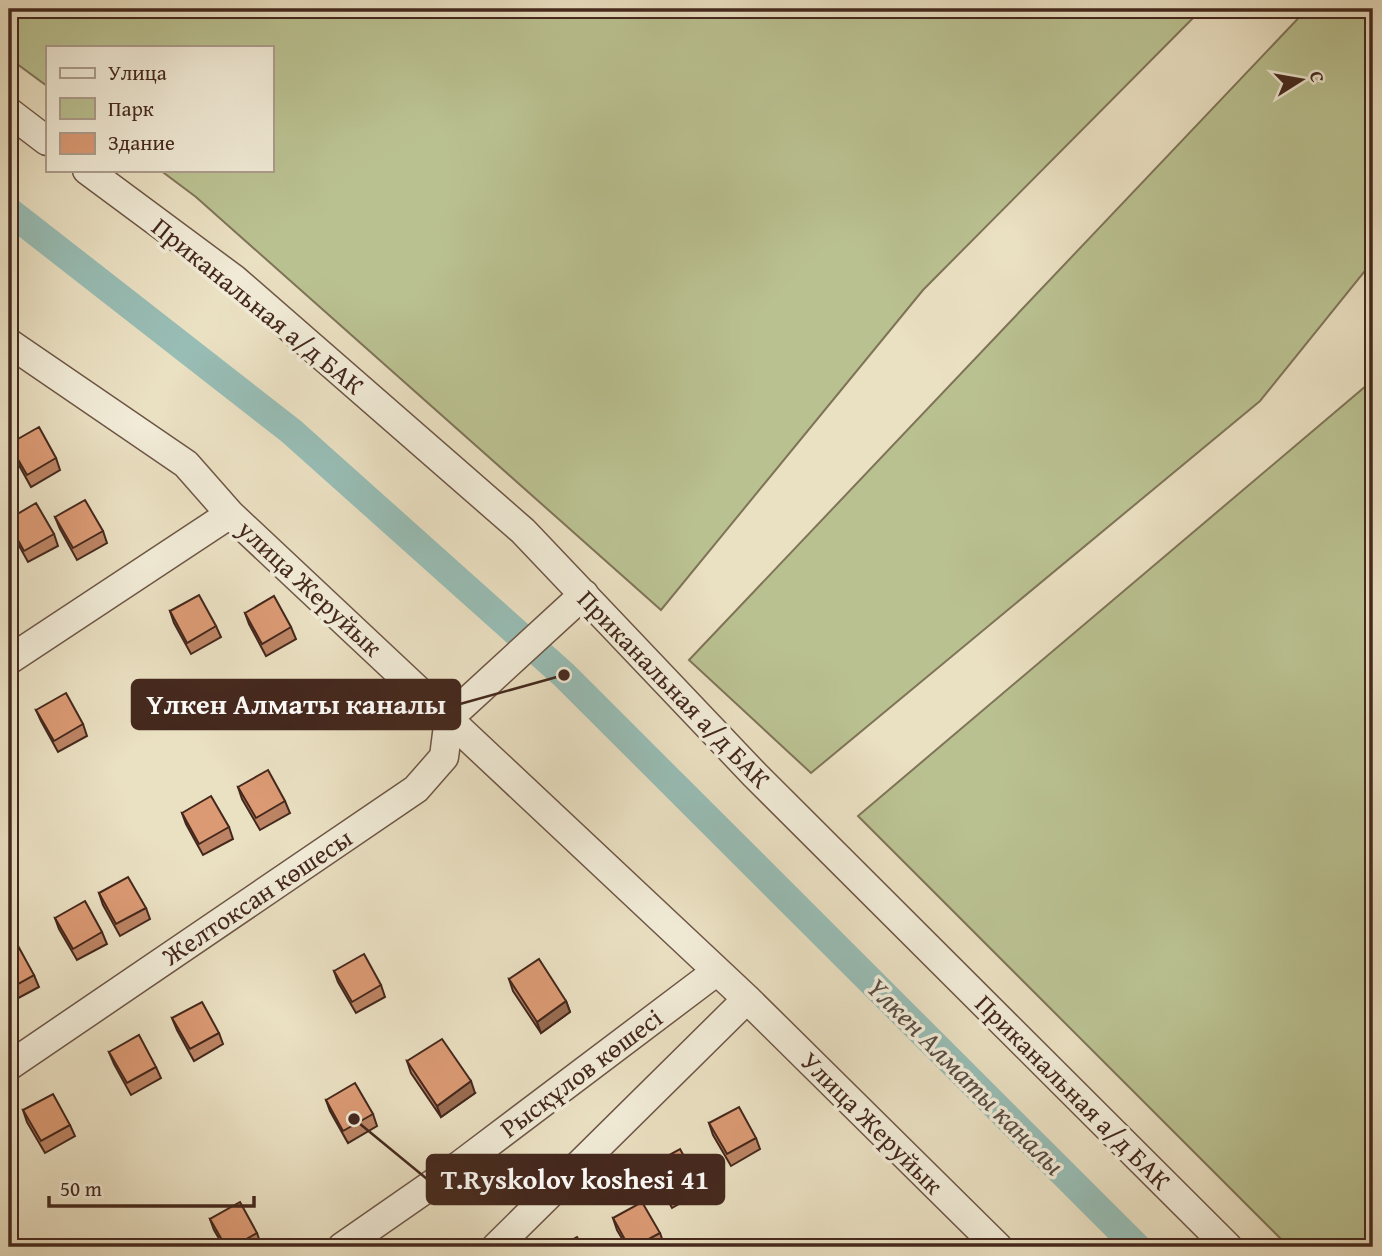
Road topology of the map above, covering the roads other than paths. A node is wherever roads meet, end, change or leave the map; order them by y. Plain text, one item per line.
1 (9, 112) edge
2 (46, 140) edge
3 (89, 172) edge
4 (9, 343) edge
5 (230, 514) junction
6 (584, 594) junction
7 (9, 660) edge
8 (459, 709) junction
9 (717, 971) junction
10 (747, 999) junction
11 (9, 1066) edge
12 (342, 1247) edge
13 (496, 1247) edge
14 (998, 1247) edge
15 (1228, 1247) edge

1 - 2 street
3 - 6 street, Приканальная а/д БАК
4 - 5 street, улица Жеруйык
5 - 7 street
5 - 8 street, улица Жеруйык
6 - 8 street
6 - 15 street, Приканальная а/д БАК
8 - 9 street, улица Жеруйык
8 - 11 street, Желтоксан көшесы
9 - 10 street, улица Жеруйык
9 - 12 street, Рысқұлов көшесі
10 - 13 street
10 - 14 street, Улица Жеруйык

